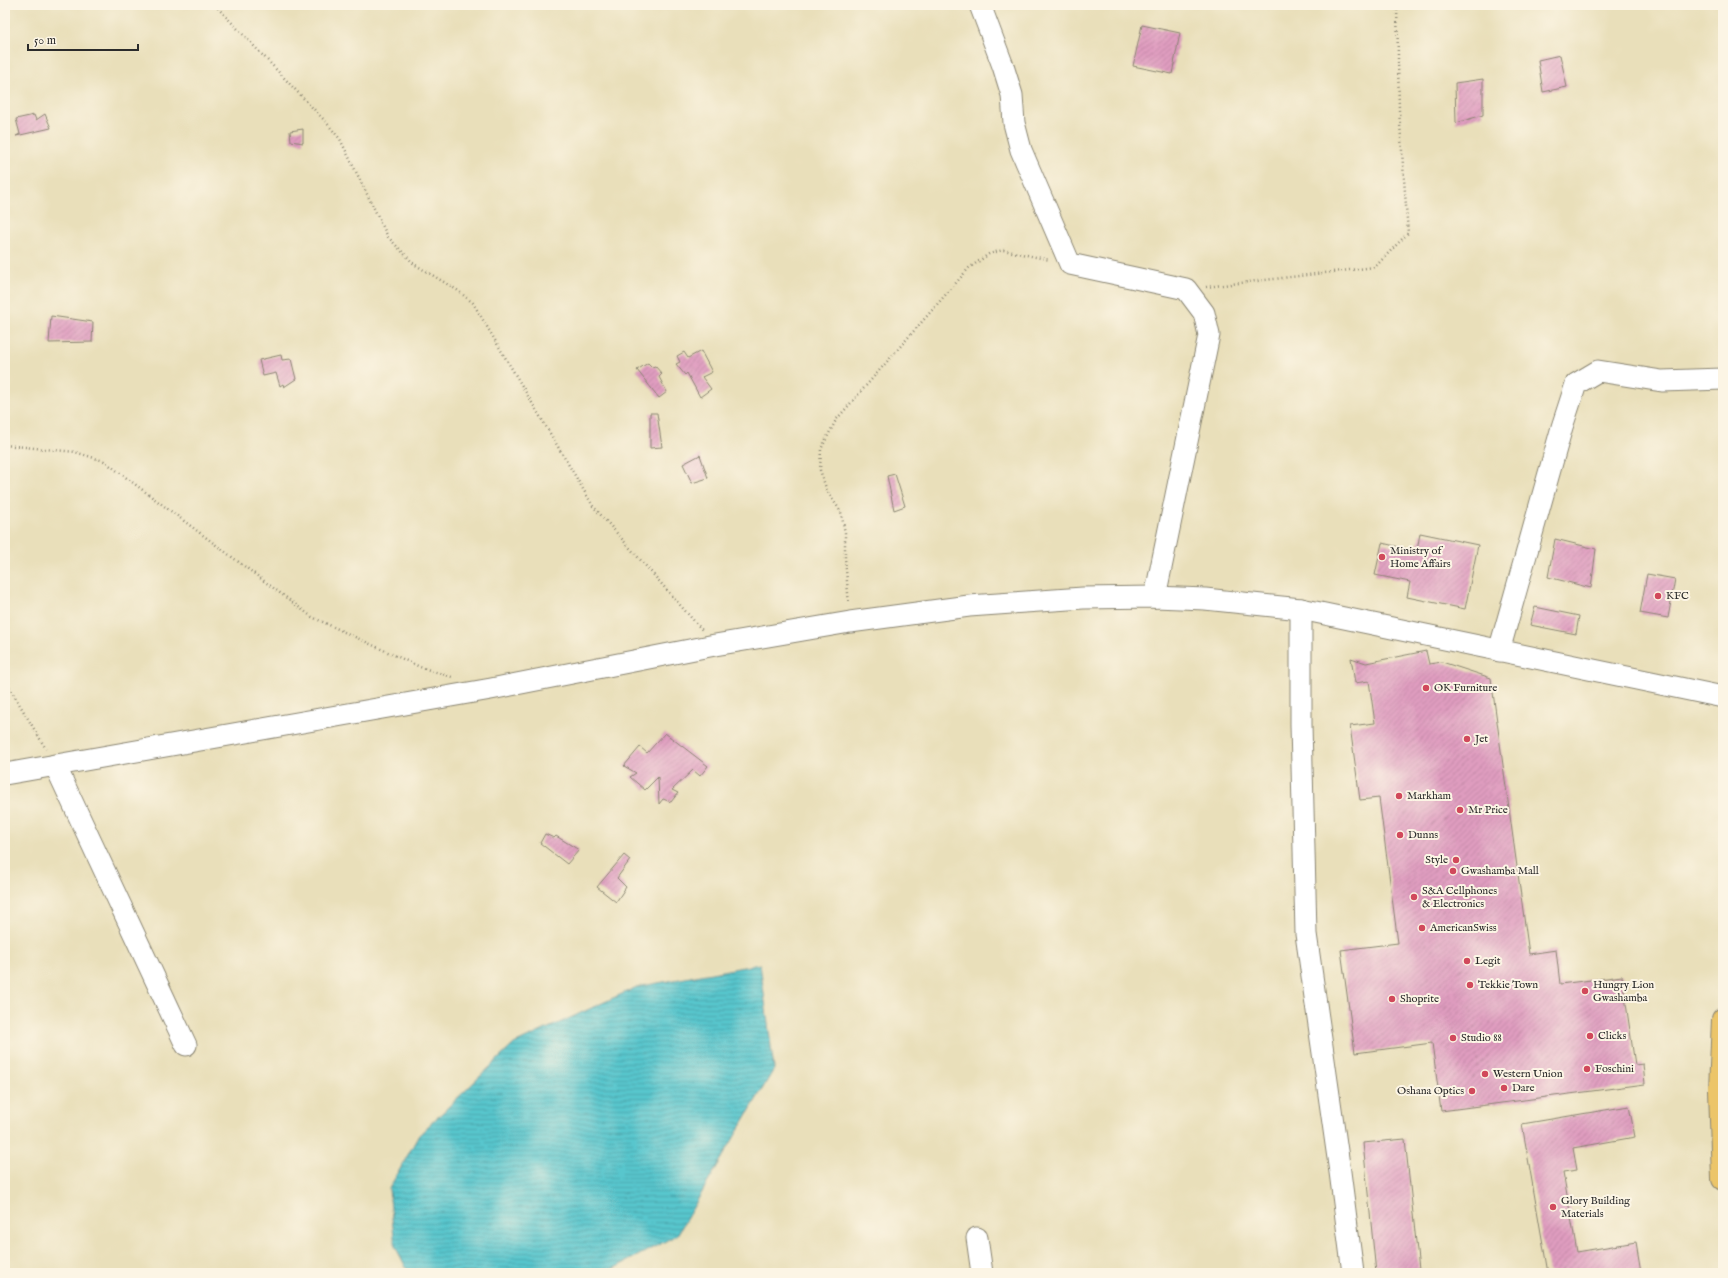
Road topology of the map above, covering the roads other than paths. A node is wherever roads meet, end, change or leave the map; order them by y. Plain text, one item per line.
1 (980, 5) edge
2 (1723, 379) edge
3 (1155, 597) junction
4 (1301, 609) junction
5 (1499, 651) junction
6 (1723, 697) edge
7 (55, 765) junction
8 (5, 774) edge
9 (1723, 1020) edge
10 (186, 1045) dead end
11 (1723, 1180) edge
12 (977, 1238) dead end
13 (978, 1272) edge
14 (1353, 1273) edge

1 - 3 street
2 - 5 street
3 - 4 street
3 - 7 street
4 - 5 street
4 - 14 street
5 - 6 street
7 - 8 street
7 - 10 street
9 - 11 main road
12 - 13 street

